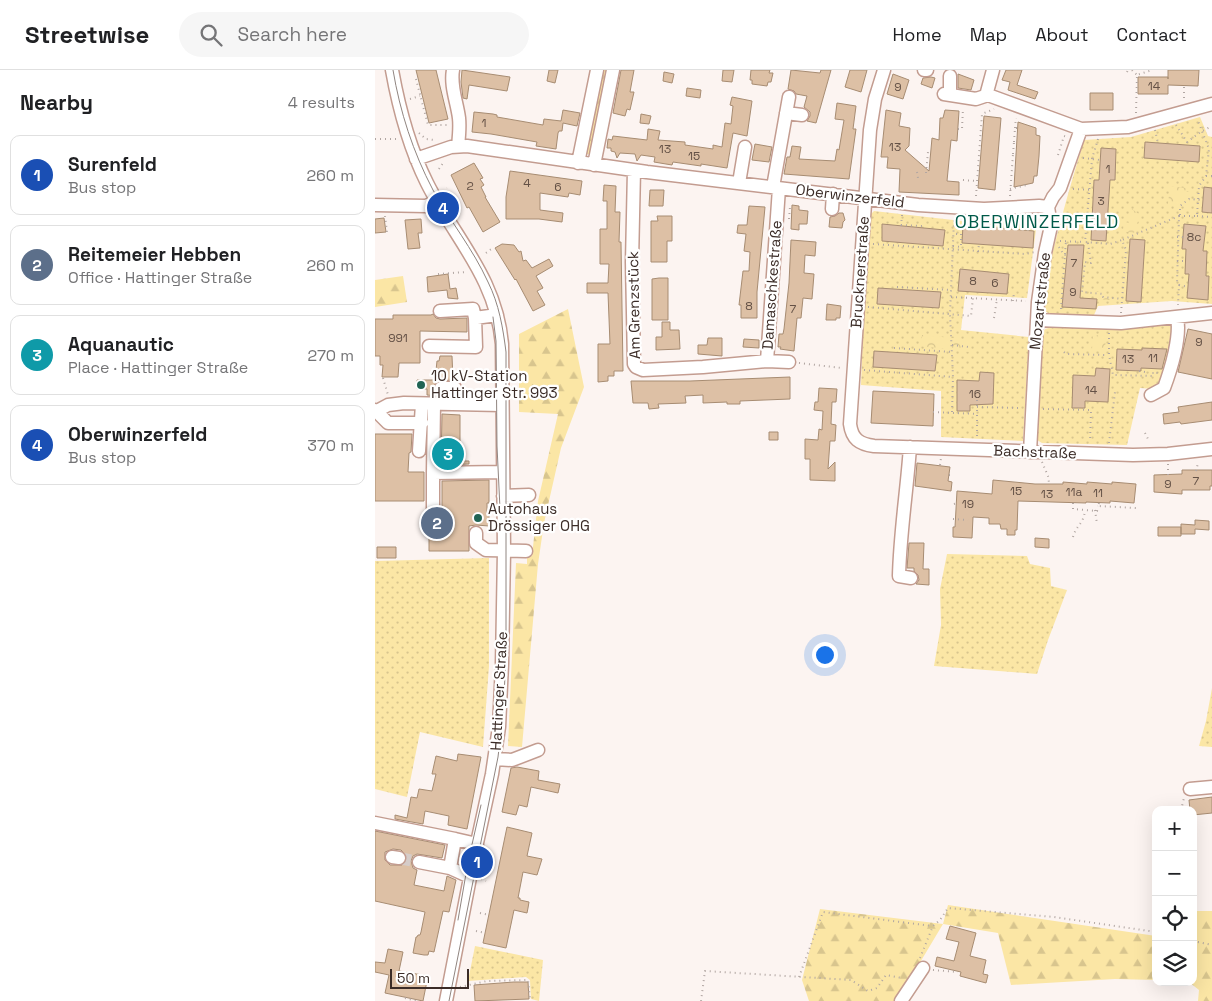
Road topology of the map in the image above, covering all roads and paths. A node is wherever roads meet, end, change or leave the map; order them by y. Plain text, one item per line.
1 (392, 70) edge
2 (453, 70) edge
3 (597, 70) edge
4 (613, 70) edge
5 (884, 70) edge
6 (924, 70) edge
7 (927, 70) edge
8 (993, 70) edge
9 (1133, 70) edge
10 (1152, 70) edge
11 (1137, 75) junction
12 (950, 76) dead end
13 (416, 79) dead end
14 (420, 96) junction
15 (991, 96) junction
16 (789, 97) dead end
17 (413, 98) dead end
18 (1212, 104) edge
19 (1196, 109) junction
20 (786, 113) junction
21 (802, 115) dead end
22 (1171, 116) junction
23 (459, 125) junction
24 (1135, 125) junction
25 (1212, 126) edge
26 (1018, 128) dead end
27 (1102, 129) junction
28 (1202, 131) junction
29 (419, 133) dead end
30 (1079, 134) junction
31 (441, 138) dead end
32 (375, 139) edge
33 (397, 139) dead end
34 (458, 146) junction
35 (745, 147) dead end
36 (1210, 150) edge
37 (931, 152) dead end
38 (1065, 154) junction
39 (1056, 158) dead end
40 (416, 159) junction
41 (1092, 159) junction
42 (1100, 160) dead end
43 (443, 161) dead end
44 (578, 163) junction
45 (595, 165) junction
46 (438, 166) dead end
47 (634, 170) junction
48 (917, 172) dead end
49 (925, 173) dead end
50 (1206, 176) junction
51 (1212, 176) edge
52 (918, 178) dead end
53 (963, 180) dead end
54 (976, 181) junction
55 (739, 183) junction
56 (1027, 184) dead end
57 (776, 187) junction
58 (1060, 188) junction
59 (1010, 189) junction
60 (1089, 190) junction
61 (1093, 190) dead end
62 (833, 194) junction
63 (865, 198) junction
64 (1198, 200) junction
65 (1203, 200) dead end
66 (437, 201) junction
67 (903, 203) junction
68 (375, 205) edge
69 (790, 206) dead end
70 (955, 207) junction
71 (1048, 207) junction
72 (1009, 208) junction
73 (832, 209) dead end
74 (975, 209) junction
75 (1179, 215) junction
76 (385, 216) dead end
77 (1197, 216) junction
78 (1212, 217) edge
79 (791, 219) dead end
80 (1087, 220) junction
81 (1092, 221) dead end
82 (923, 226) dead end
83 (1051, 226) junction
84 (387, 232) dead end
85 (1127, 232) dead end
86 (954, 234) junction
87 (1129, 237) junction
88 (1177, 237) junction
89 (1183, 237) dead end
90 (1122, 240) junction
91 (1065, 242) junction
92 (1085, 242) junction
93 (1088, 242) junction
94 (874, 244) dead end
95 (979, 244) dead end
96 (953, 246) junction
97 (1015, 246) dead end
98 (494, 247) dead end
99 (1046, 247) junction
100 (952, 250) junction
101 (978, 252) junction
102 (1014, 252) junction
103 (486, 253) dead end
104 (1065, 255) junction
105 (1177, 261) junction
106 (1185, 261) dead end
107 (469, 272) dead end
108 (438, 274) dead end
109 (1179, 285) junction
110 (897, 287) dead end
111 (1188, 287) dead end
112 (951, 290) junction
113 (1013, 293) dead end
114 (951, 297) junction
115 (973, 298) junction
116 (997, 299) junction
117 (1122, 299) junction
118 (1013, 300) junction
119 (1038, 302) junction
120 (875, 307) dead end
121 (440, 311) dead end
122 (1212, 313) edge
123 (497, 314) junction
124 (950, 314) junction
125 (1172, 316) junction
126 (475, 318) junction
127 (994, 318) dead end
128 (1037, 320) junction
129 (1124, 321) junction
130 (1060, 322) junction
131 (951, 345) junction
132 (429, 346) dead end
133 (969, 347) dead end
134 (894, 348) dead end
135 (952, 352) junction
136 (1064, 352) dead end
137 (1109, 355) junction
138 (767, 361) junction
139 (789, 362) joint
140 (886, 368) dead end
141 (1153, 368) dead end
142 (854, 369) junction
143 (917, 370) dead end
144 (1128, 370) dead end
145 (869, 371) dead end
146 (1139, 371) dead end
147 (886, 372) junction
148 (1153, 372) junction
149 (917, 374) junction
150 (1169, 374) junction
151 (1128, 375) junction
152 (1145, 376) junction
153 (953, 377) junction
154 (383, 378) dead end
155 (441, 388) dead end
156 (1115, 392) dead end
157 (1151, 395) dead end
158 (977, 400) dead end
159 (428, 404) junction
160 (454, 404) junction
161 (388, 405) junction
162 (501, 405) junction
163 (977, 407) junction
164 (1032, 408) junction
165 (955, 410) dead end
166 (375, 411) edge
167 (933, 412) dead end
168 (952, 412) junction
169 (961, 413) junction
170 (978, 414) junction
171 (422, 423) junction
172 (859, 442) joint
173 (910, 448) junction
174 (1212, 449) edge
175 (977, 450) junction
176 (419, 451) dead end
177 (1034, 452) junction
178 (1090, 454) junction
179 (1108, 455) junction
180 (433, 472) junction
181 (502, 472) junction
182 (1049, 483) dead end
183 (529, 495) dead end
184 (503, 496) junction
185 (1122, 502) dead end
186 (1073, 503) dead end
187 (1121, 508) junction
188 (1137, 508) dead end
189 (1085, 510) junction
190 (1095, 510) junction
191 (953, 518) dead end
192 (968, 520) dead end
193 (1097, 524) dead end
194 (433, 525) dead end
195 (476, 533) dead end
196 (1073, 537) dead end
197 (504, 551) junction
198 (526, 551) dead end
199 (911, 578) dead end
200 (538, 750) dead end
201 (495, 759) junction
202 (1212, 788) edge
203 (1190, 789) dead end
204 (375, 823) edge
205 (426, 823) dead end
206 (455, 839) junction
207 (477, 840) junction
208 (419, 862) tunnel mouth
209 (450, 868) junction
210 (475, 878) junction
211 (486, 881) dead end
212 (480, 913) dead end
213 (489, 915) dead end
214 (933, 926) junction
215 (476, 931) dead end
216 (1152, 931) edge
217 (485, 933) dead end
218 (1197, 942) edge
219 (1212, 945) edge
220 (944, 971) dead end
221 (958, 972) dead end
222 (920, 973) junction
223 (799, 977) junction
224 (460, 987) dead end
225 (405, 998) dead end
226 (530, 999) dead end
227 (417, 1001) edge
228 (446, 1001) edge
229 (701, 1001) edge
230 (901, 1001) edge

1 - 40 street, Hattinger Straße
2 - 23 street
3 - 44 street
4 - 45 street
5 - 63 street, Brucknerstraße
6 - 7 street
8 - 15 street
9 - 11 path
10 - 11 path
11 - 24 path
12 - 15 street
13 - 14 path
14 - 17 path
14 - 23 path
15 - 30 street
15 - 54 path
16 - 20 street, Damaschkestraße
18 - 19 street
19 - 22 street
19 - 28 path
20 - 21 street
20 - 57 street, Damaschkestraße
22 - 24 street
22 - 28 path
23 - 34 street
24 - 27 street
25 - 28 path
26 - 59 path
27 - 30 street
27 - 41 path
28 - 36 path
29 - 31 path
30 - 38 street
30 - 38 path
32 - 33 path
34 - 40 street, Oberwinzerfeld
34 - 44 street, Oberwinzerfeld
35 - 55 street
36 - 50 path
37 - 49 path
38 - 39 path
38 - 41 path
38 - 58 street
40 - 66 street, Hattinger Straße
41 - 42 path
41 - 60 path
43 - 46 path
44 - 45 street, Oberwinzerfeld
45 - 47 street, Oberwinzerfeld
47 - 55 street, Oberwinzerfeld
47 - 138 street, Am Grenzstück
48 - 52 path
50 - 51 path
50 - 64 path
53 - 54 path
54 - 74 path
55 - 57 street, Oberwinzerfeld
56 - 59 path
57 - 62 street, Oberwinzerfeld
57 - 138 street, Damaschkestraße
58 - 60 path
58 - 71 street
59 - 72 path
60 - 61 path
60 - 80 path
62 - 63 street, Oberwinzerfeld
62 - 73 street
63 - 67 street, Oberwinzerfeld
63 - 142 street, Brucknerstraße
64 - 65 path
64 - 75 path
64 - 77 path
66 - 68 street
66 - 123 street, Hattinger Straße
67 - 70 street, Oberwinzerfeld
67 - 82 path
69 - 79 path
70 - 74 street, Oberwinzerfeld
70 - 86 path
71 - 72 street, Oberwinzerfeld
71 - 83 street, Mozartstraße
72 - 74 street, Oberwinzerfeld
75 - 77 path
75 - 87 path
75 - 88 path
76 - 84 path
77 - 78 path
80 - 81 path
80 - 83 path
80 - 92 path
83 - 99 street, Mozartstraße
85 - 87 path
86 - 96 path
86 - 96 path
87 - 90 path
88 - 89 path
88 - 105 path
90 - 93 path
90 - 117 path
91 - 92 path
91 - 99 path
91 - 104 path
92 - 93 path
93 - 117 path
94 - 100 path
95 - 101 path
96 - 100 path
97 - 102 path
98 - 103 path
99 - 102 path
99 - 104 path
99 - 119 street, Mozartstraße
100 - 101 path
100 - 112 path
101 - 102 path
104 - 130 path
105 - 106 path
105 - 109 path
107 - 108 path
109 - 111 path
109 - 125 path
110 - 112 path
112 - 114 path
113 - 118 path
114 - 115 path
114 - 124 path
115 - 116 path
115 - 124 path
116 - 118 path
116 - 127 path
117 - 129 path
118 - 119 path
119 - 128 street, Mozartstraße
120 - 124 path
121 - 126 street
122 - 125 street
123 - 126 street
123 - 162 street, Hattinger Straße
124 - 131 path
125 - 129 street
125 - 150 street
126 - 132 street
128 - 130 street
128 - 164 street, Mozartstraße
129 - 130 street
129 - 137 path
131 - 133 path
131 - 135 path
134 - 135 path
135 - 153 path
136 - 137 path
137 - 151 path
138 - 139 street, Damaschkestraße
139 - 142 path
140 - 147 path
141 - 148 path
142 - 172 street, Brucknerstraße
143 - 149 path
144 - 151 path
145 - 147 path
146 - 152 path
147 - 149 path
148 - 150 path
148 - 152 path
149 - 153 path
150 - 157 street
151 - 152 path
153 - 168 path
154 - 161 path
155 - 160 street
156 - 179 path
158 - 163 path
159 - 160 street
159 - 161 street
159 - 171 street
159 - 180 street
160 - 162 street
161 - 166 street
162 - 181 street, Hattinger Straße
163 - 164 path
163 - 170 path
164 - 177 street, Mozartstraße
164 - 178 path
165 - 169 path
166 - 171 street
167 - 168 path
168 - 169 path
169 - 170 path
170 - 175 path
171 - 176 street
172 - 173 street, Bachstraße
173 - 175 street, Bachstraße
173 - 199 street
174 - 179 street, Bachstraße
175 - 177 street, Bachstraße
177 - 178 street, Bachstraße
177 - 182 path
178 - 179 street, Bachstraße
180 - 181 street
180 - 194 street
181 - 184 street, Hattinger Straße
183 - 184 street
184 - 197 street, Hattinger Straße
185 - 187 path
186 - 189 path
187 - 188 path
187 - 190 path
189 - 190 path
189 - 196 path
190 - 193 path
191 - 192 path
195 - 197 street
197 - 198 street
197 - 201 street, Hattinger Straße
200 - 201 street
201 - 207 street, Hattinger Straße
202 - 203 street
204 - 206 street
205 - 207 street
206 - 207 street
206 - 209 street
207 - 210 street, Hattinger Straße
208 - 209 street
209 - 210 street
210 - 211 path
210 - 228 street, Hattinger Straße
212 - 213 path
214 - 216 path
214 - 222 path
214 - 223 path
215 - 217 path
218 - 219 path
220 - 221 path
222 - 223 path
222 - 230 street
223 - 229 path
224 - 226 path
225 - 227 path

